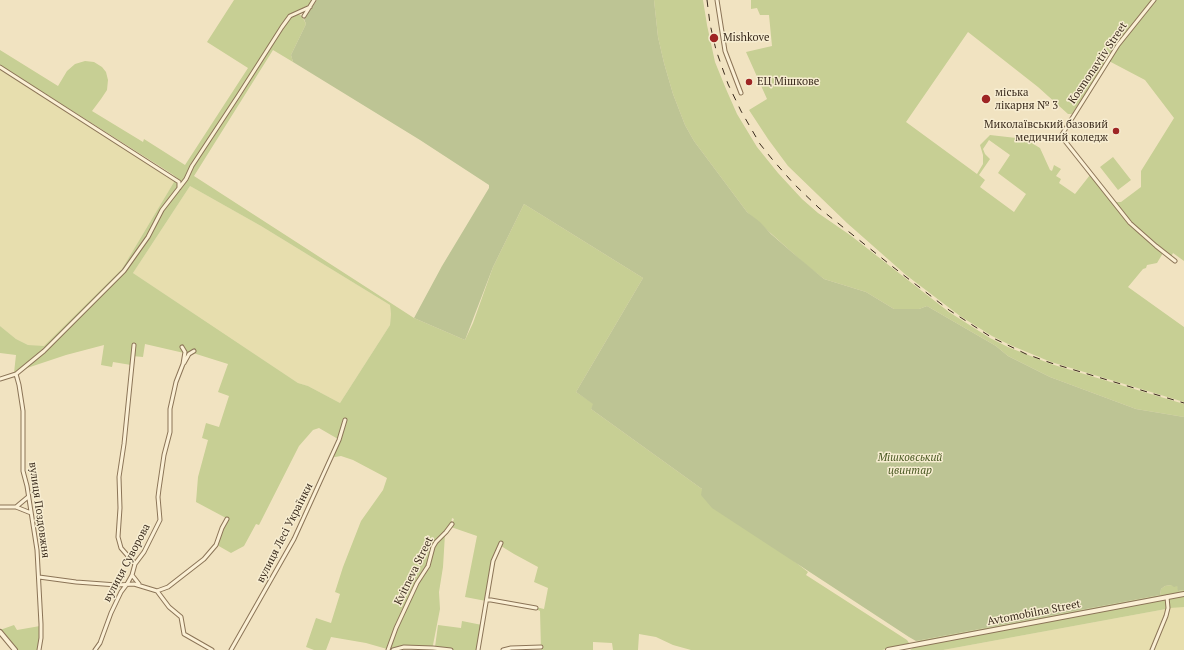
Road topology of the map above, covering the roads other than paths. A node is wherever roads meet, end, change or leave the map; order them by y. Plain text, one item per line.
1 (314, 0) edge
2 (717, 0) edge
3 (1154, 0) edge
4 (310, 7) junction
5 (304, 16) dead end
6 (0, 67) edge
7 (741, 93) dead end
8 (179, 182) junction
9 (182, 184) junction
10 (178, 189) junction
11 (1175, 261) dead end
12 (134, 345) dead end
13 (182, 347) dead end
14 (194, 351) dead end
15 (183, 364) junction
16 (16, 374) junction
17 (0, 379) edge
18 (346, 420) dead end
19 (29, 497) junction
20 (0, 507) edge
21 (16, 507) junction
22 (31, 514) junction
23 (227, 519) dead end
24 (452, 524) dead end
25 (501, 543) dead end
26 (135, 564) junction
27 (132, 575) junction
28 (39, 576) junction
29 (127, 584) junction
30 (139, 584) junction
31 (157, 591) junction
32 (1184, 594) edge
33 (1167, 597) junction
34 (487, 600) junction
35 (536, 608) dead end
36 (0, 632) edge
37 (541, 647) dead end
38 (909, 648) edge
39 (16, 650) edge
40 (39, 650) edge
41 (95, 650) edge
42 (212, 650) edge
43 (231, 650) edge
44 (388, 650) edge
45 (393, 650) edge
46 (451, 650) edge
47 (478, 650) edge
48 (503, 650) edge
49 (888, 650) edge
50 (1152, 650) edge

1 - 4 street
2 - 7 street
3 - 11 street, Kosmonavtiv Street
4 - 5 street
4 - 9 street
6 - 8 street
8 - 9 street
8 - 10 street
9 - 10 street
10 - 16 street
12 - 26 street
13 - 15 street, вулиця Суворова
14 - 15 street, вулиця Суворова
15 - 26 street, вулиця Суворова
16 - 17 street
16 - 19 street, вулиця Поздовжня
18 - 43 street, вулиця Лесі Українки
19 - 21 street
19 - 22 street, вулиця Поздовжня
20 - 21 street
21 - 22 street
22 - 28 street, вулиця Поздовжня
23 - 31 street
24 - 44 street, Kvitneva Street
25 - 34 street
26 - 27 street, вулиця Суворова
27 - 29 street, вулиця Суворова
27 - 30 street
28 - 29 street
28 - 40 street, вулиця Поздовжня
29 - 30 street
29 - 41 street, вулиця Суворова
30 - 31 street
31 - 42 street
32 - 33 street, Avtomobilna Street
33 - 38 street, Avtomobilna Street
33 - 50 street
34 - 35 street
34 - 47 street
36 - 39 street
37 - 48 street
38 - 49 street, Avtomobilna Street
45 - 46 street

